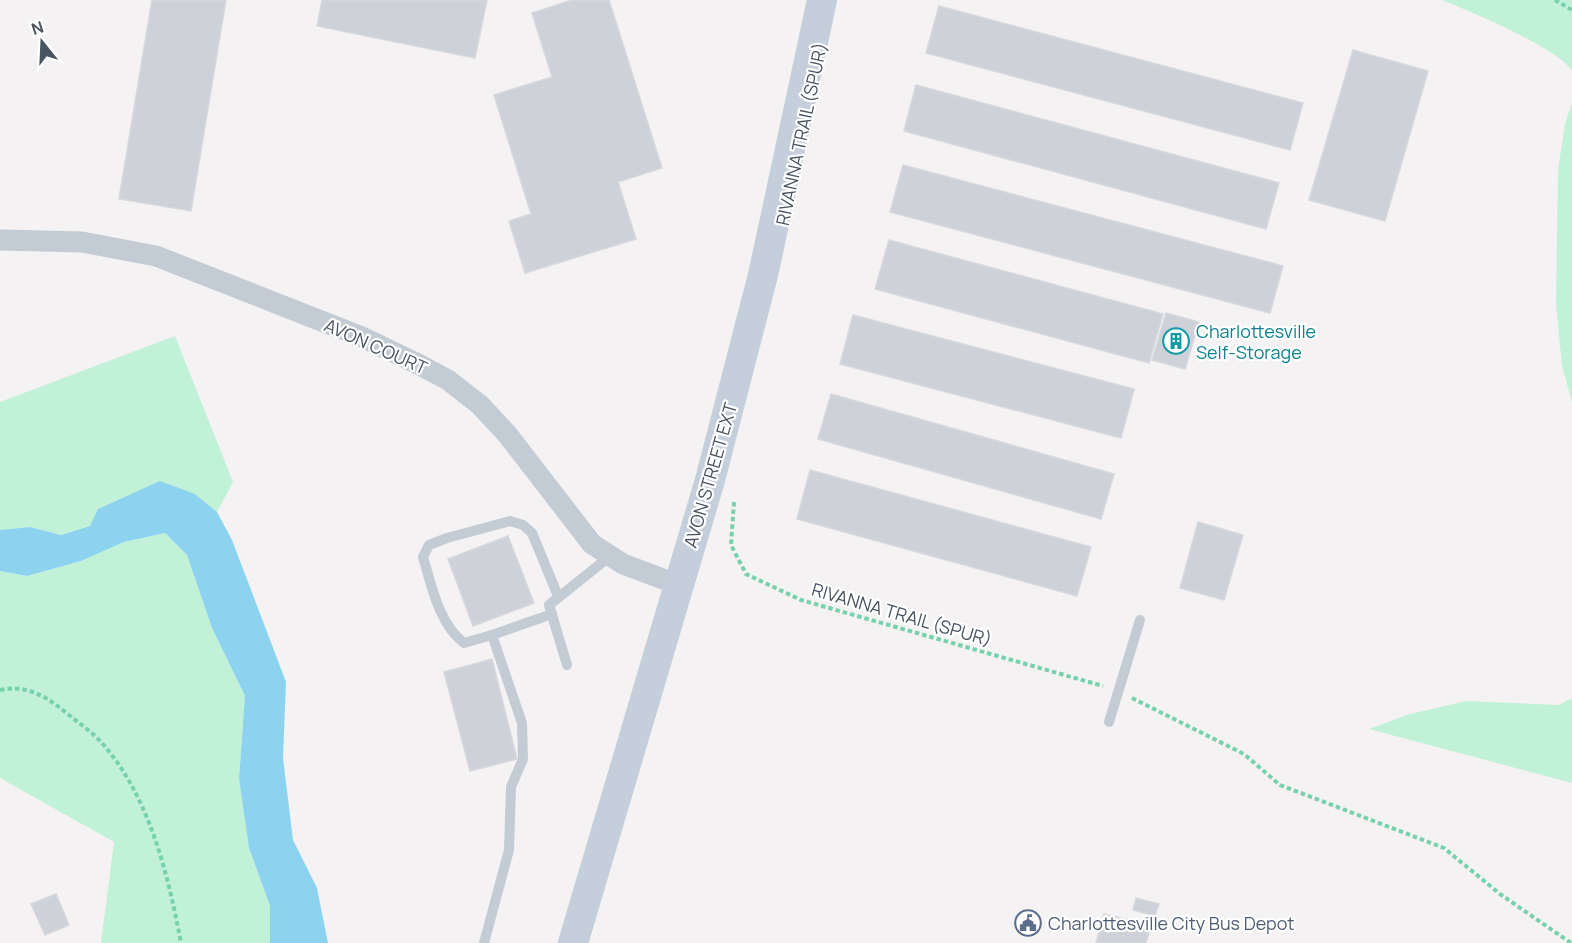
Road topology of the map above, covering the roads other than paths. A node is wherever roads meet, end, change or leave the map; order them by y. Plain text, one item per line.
1 (822, 0) edge
2 (0, 240) edge
3 (609, 557) junction
4 (678, 585) junction
5 (558, 596) junction
6 (552, 614) junction
7 (1140, 620) dead end
8 (492, 635) junction
9 (567, 665) dead end
10 (1109, 722) dead end
11 (484, 943) edge
12 (573, 943) edge

1 - 4 main road, AVON STREET EXT
2 - 3 street, AVON COURT
3 - 4 street, AVON COURT
3 - 5 lane
4 - 12 main road, AVON STREET EXT
5 - 6 lane
5 - 8 lane
6 - 8 lane
6 - 9 lane
7 - 10 lane
8 - 11 lane

